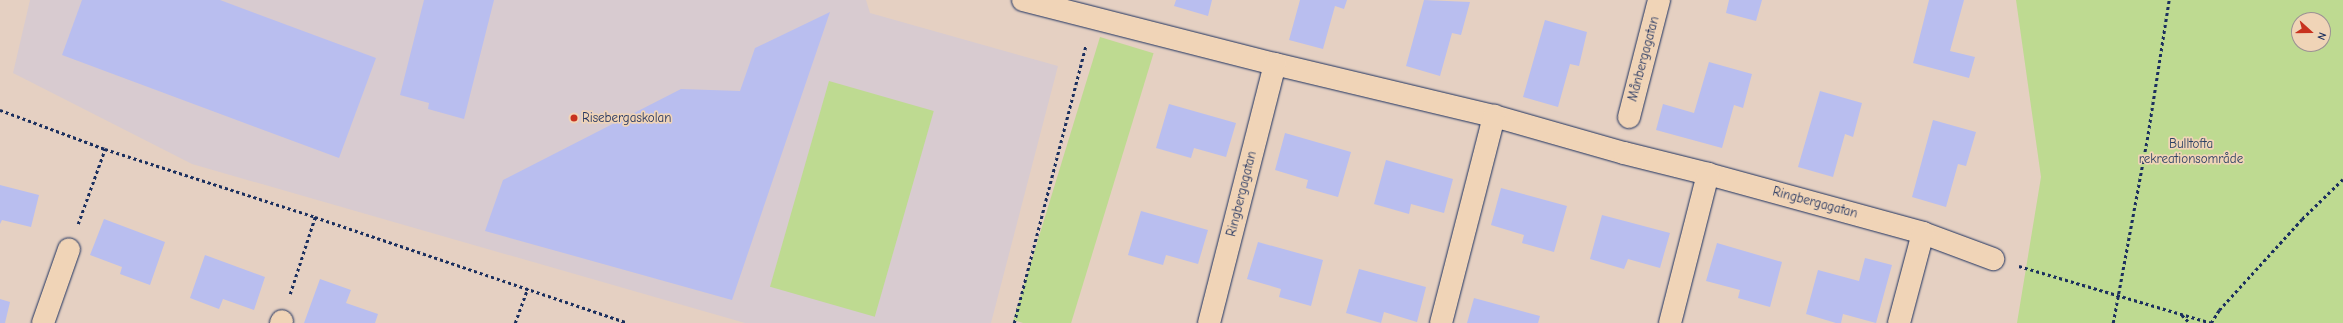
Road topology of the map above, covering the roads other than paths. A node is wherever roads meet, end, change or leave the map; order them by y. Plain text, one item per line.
1 (1023, 0) edge
2 (1660, 0) edge
3 (1275, 64) junction
4 (1494, 116) junction
5 (1629, 117) dead end
6 (1708, 174) junction
7 (1923, 233) junction
8 (69, 249) road end
9 (1993, 259) road end
10 (43, 323) edge
11 (1209, 323) edge
12 (1441, 323) edge
13 (1670, 323) edge
14 (1899, 323) edge

1 - 3 street, Ringbergagatan
2 - 5 street, Månbergagatan
3 - 4 street, Ringbergagatan
3 - 11 street, Ringbergagatan
4 - 6 street, Ringbergagatan
4 - 12 street
6 - 7 street, Ringbergagatan
6 - 13 street
7 - 9 street, Ringbergagatan
7 - 14 street
8 - 10 street

